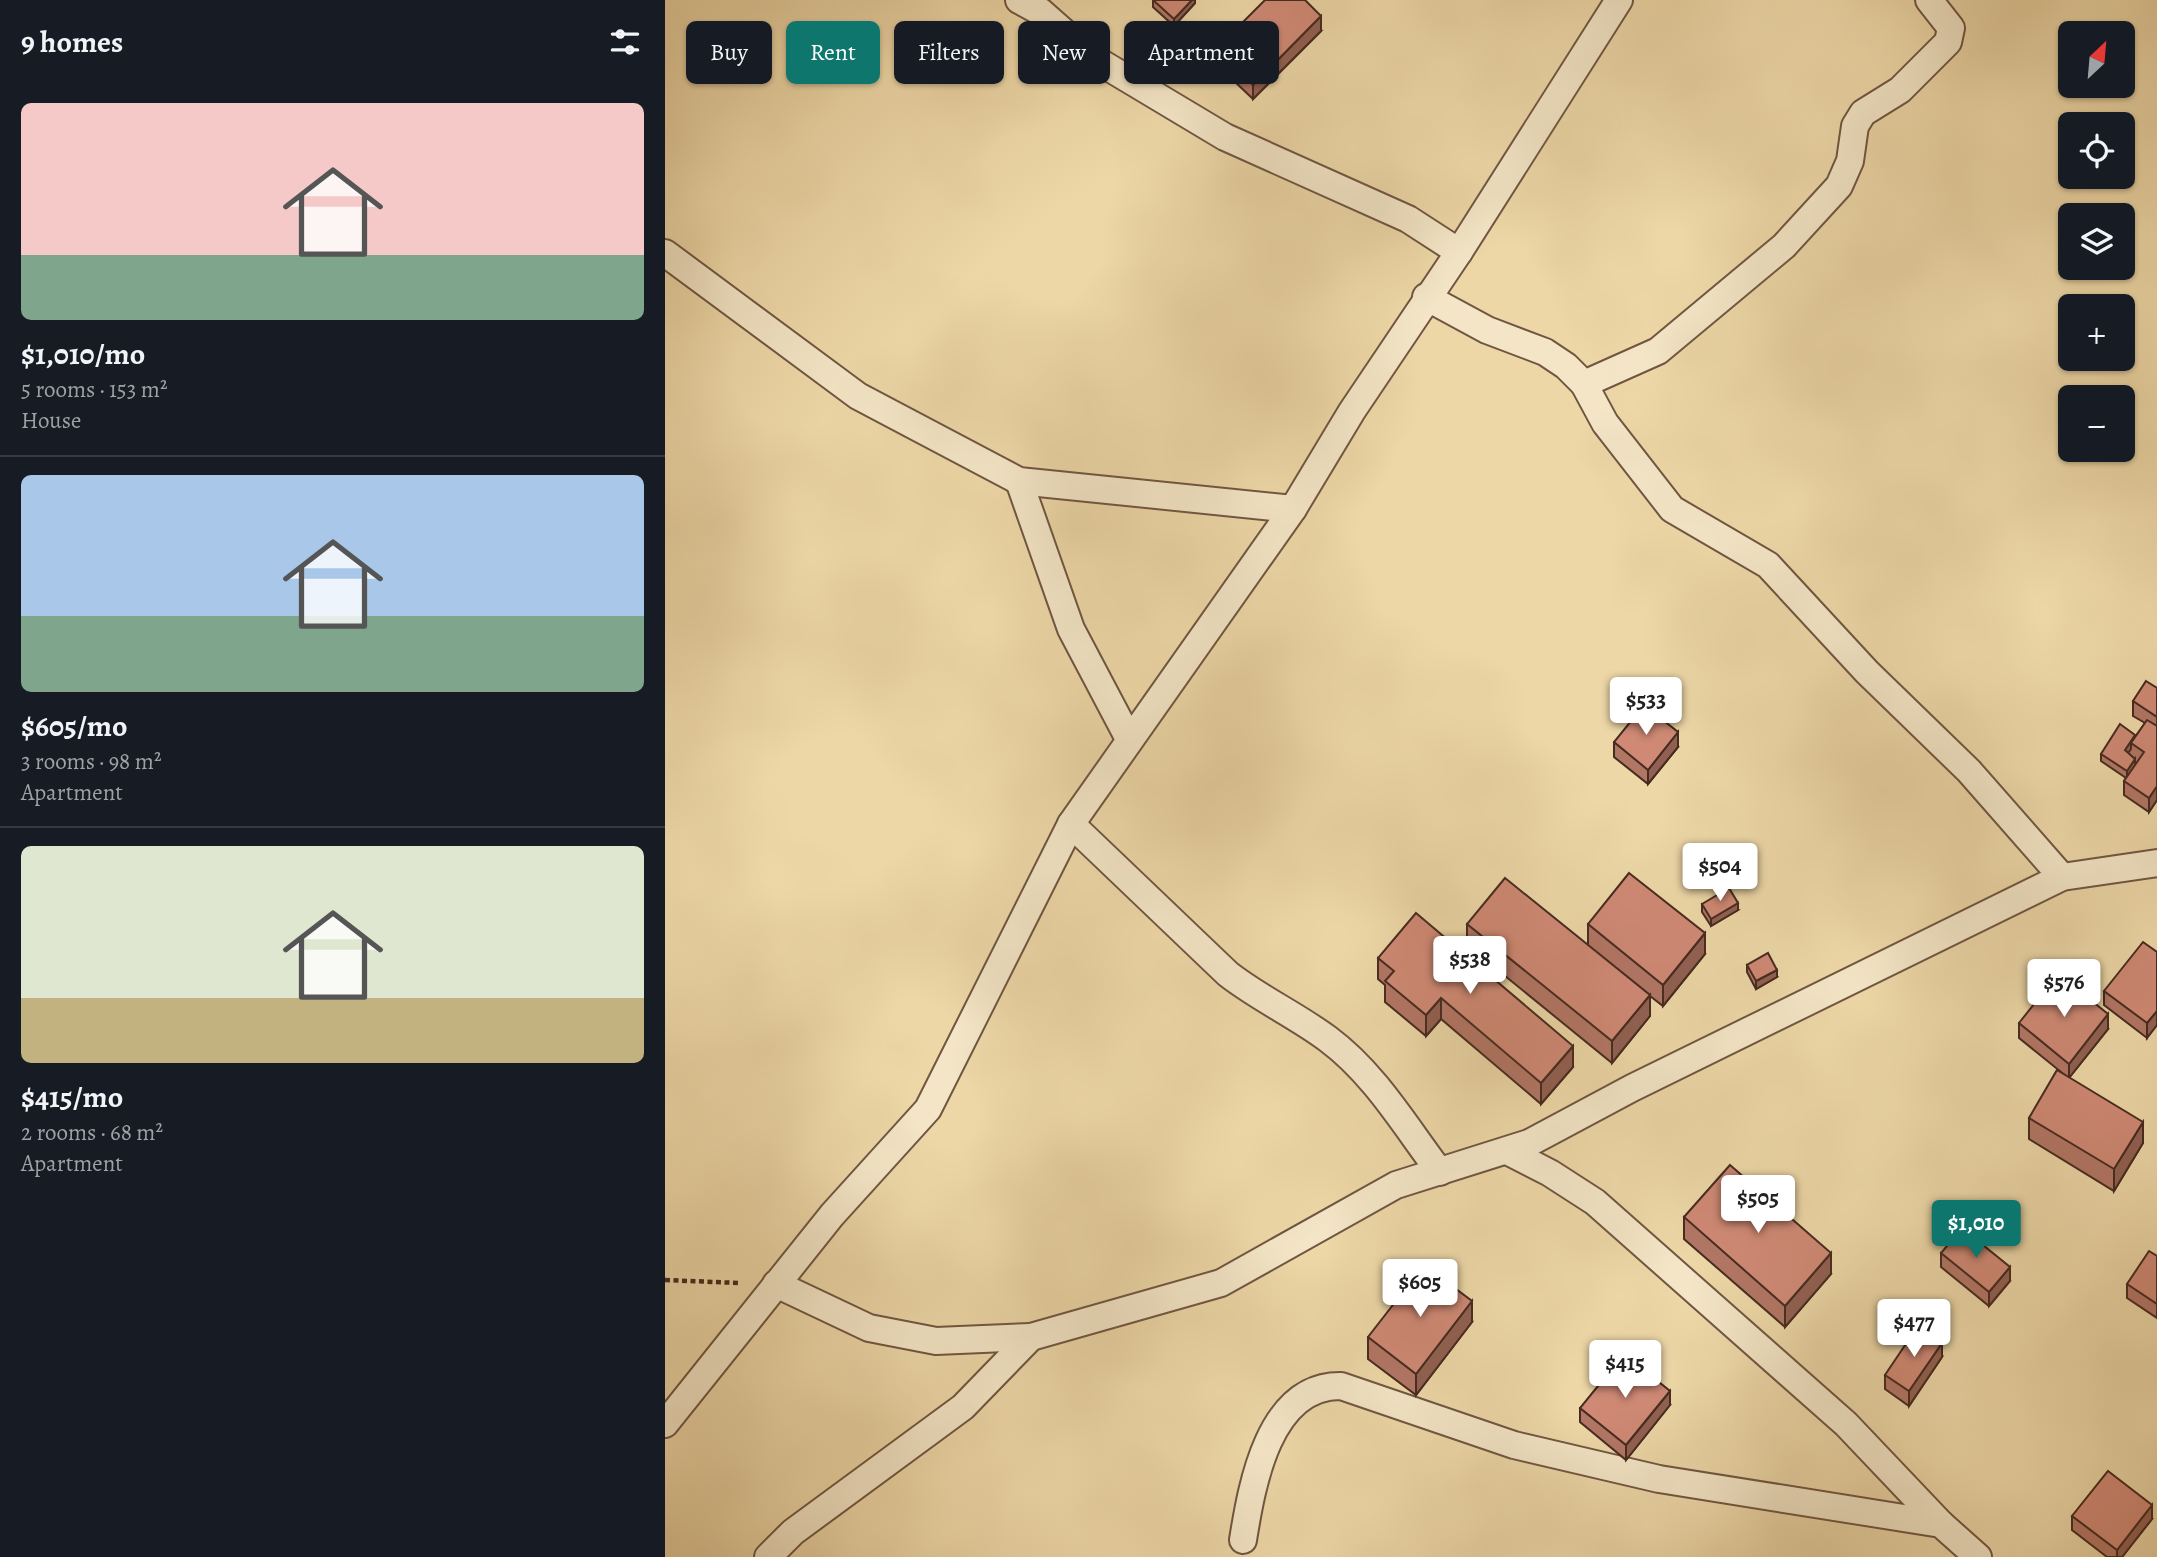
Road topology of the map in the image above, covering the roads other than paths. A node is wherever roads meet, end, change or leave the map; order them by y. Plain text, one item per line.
1 (1019, 0) edge
2 (1619, 0) edge
3 (1929, 0) edge
4 (1459, 251) junction
5 (665, 253) edge
6 (1426, 297) junction
7 (1584, 384) junction
8 (1019, 481) junction
9 (1293, 509) junction
10 (1129, 739) junction
11 (1071, 824) junction
12 (2157, 863) edge
13 (2062, 877) junction
14 (1507, 1151) junction
15 (1440, 1172) junction
16 (776, 1284) junction
17 (1031, 1337) junction
18 (665, 1424) edge
19 (1941, 1524) junction
20 (1243, 1540) dead end
21 (768, 1557) edge
22 (1979, 1557) edge

1 - 4 street
2 - 4 street
3 - 7 street
4 - 6 street
5 - 8 street
6 - 7 street
6 - 9 street
7 - 13 street
8 - 9 street
8 - 10 street
9 - 10 street
10 - 11 street
11 - 15 street
11 - 16 street
12 - 13 street
13 - 14 street
14 - 15 street
14 - 19 street
15 - 17 street
16 - 17 street
16 - 18 street
17 - 21 street
19 - 20 street
19 - 22 street

